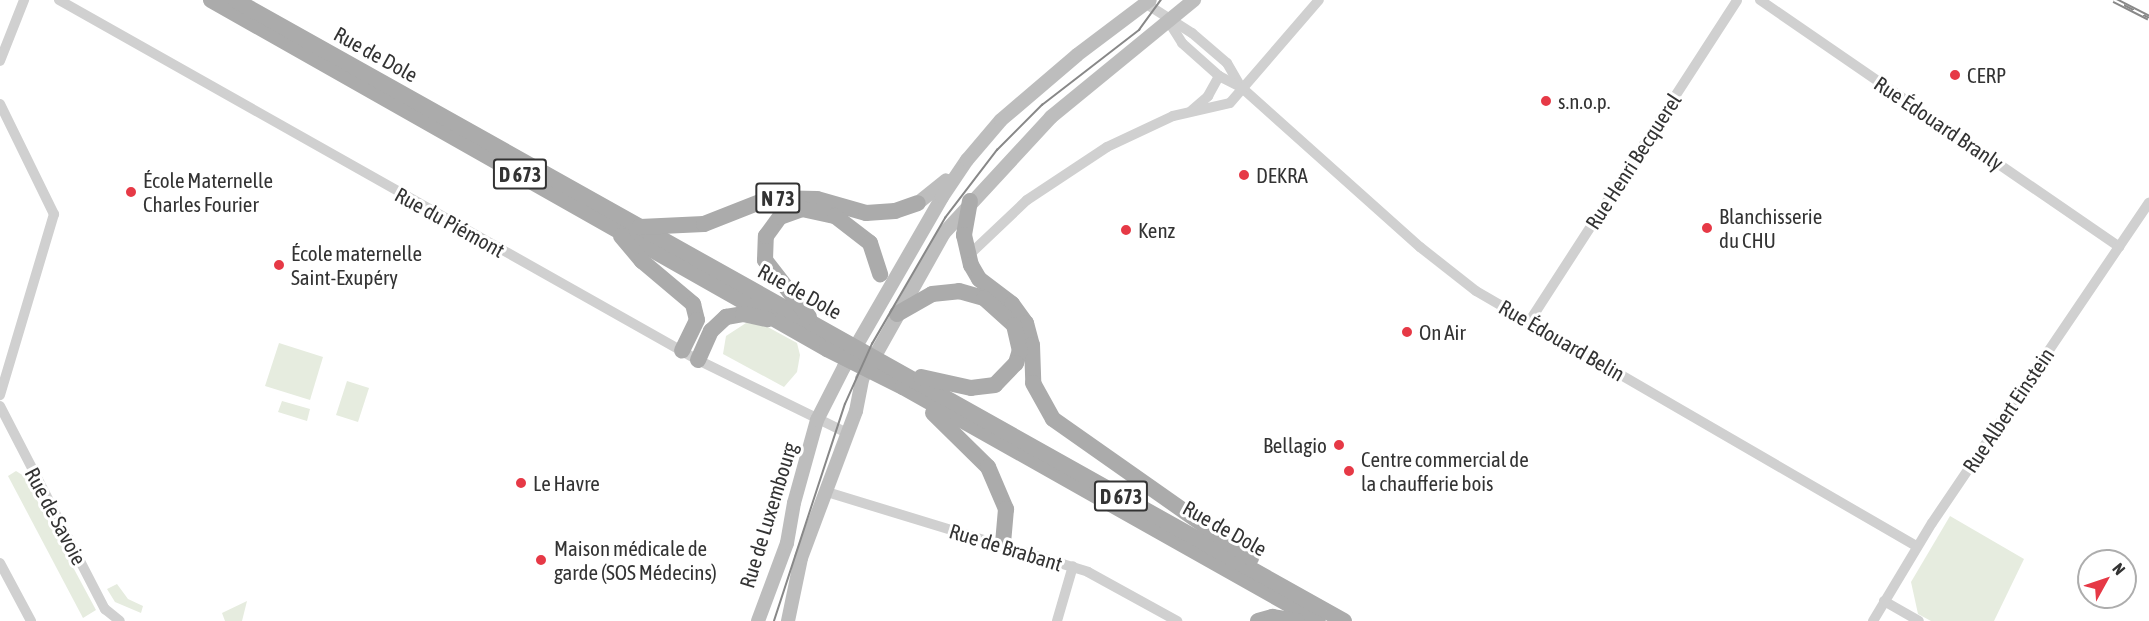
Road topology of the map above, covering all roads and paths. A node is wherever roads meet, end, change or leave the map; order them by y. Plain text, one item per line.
1 (24, 0) edge
2 (59, 0) edge
3 (211, 0) edge
4 (235, 0) edge
5 (1194, 0) edge
6 (1319, 0) edge
7 (1737, 0) edge
8 (1760, 0) edge
9 (1147, 2) edge
10 (1169, 21) junction
11 (0, 61) edge
12 (1219, 76) junction
13 (1241, 87) junction
14 (0, 104) edge
15 (1191, 111) junction
16 (966, 160) junction
17 (970, 201) junction
18 (918, 203) joint
19 (2149, 203) edge
20 (613, 226) junction
21 (639, 227) junction
22 (2119, 247) junction
23 (968, 256) junction
24 (880, 274) joint
25 (884, 298) junction
26 (897, 314) junction
27 (781, 321) junction
28 (1529, 322) junction
29 (817, 326) junction
30 (831, 342) junction
31 (682, 351) junction
32 (698, 360) junction
33 (899, 379) junction
34 (0, 395) edge
35 (0, 406) edge
36 (817, 420) junction
37 (847, 433) junction
38 (827, 492) junction
39 (1003, 546) junction
40 (1916, 546) junction
41 (0, 563) edge
42 (1073, 566) junction
43 (1884, 601) junction
44 (1319, 614) edge
45 (1875, 620) edge
46 (31, 621) edge
47 (120, 621) edge
48 (758, 621) edge
49 (788, 621) edge
50 (1057, 621) edge
51 (1177, 621) edge
52 (1258, 621) edge
53 (1297, 621) edge
54 (1344, 621) edge
55 (1919, 621) edge

1 - 11 street
2 - 31 street, Rue du Piémont
3 - 20 main road, Rue de Dole / D 673
4 - 21 main road, Rue de Dole / D 673
5 - 10 street
6 - 13 street
7 - 28 street, Rue Henri Becquerel
8 - 22 street, Rue Édouard Branly
9 - 10 street, Rue Édouard Belin
9 - 16 street
10 - 12 street
10 - 13 street, Rue Édouard Belin
10 - 17 street
12 - 13 street
12 - 15 street
13 - 15 street
13 - 28 street, Rue Édouard Belin
14 - 34 street
15 - 23 street
16 - 18 street, N 73
16 - 25 street, Rue de Luxembourg
17 - 23 main road
17 - 26 street
18 - 21 main road, N 73
19 - 22 street, Rue Albert Einstein
20 - 27 main road, Rue de Dole / D 673
20 - 31 main road
21 - 29 main road, Rue de Dole / D 673
22 - 40 street, Rue Albert Einstein
23 - 44 main road
24 - 25 street
24 - 29 main road
25 - 36 street, Rue de Luxembourg
26 - 33 main road
26 - 37 street
27 - 30 main road, Rue de Dole / D 673
27 - 32 main road
28 - 40 street, Rue Édouard Belin
29 - 30 main road, Rue de Dole / D 673
30 - 33 main road, Rue de Dole / D 673
31 - 32 street, Rue du Piémont
32 - 36 street, Rue du Piémont
33 - 39 main road
33 - 44 main road, Rue de Dole / D 673
35 - 47 street, Rue de Savoie
36 - 37 street, Rue du Piémont
36 - 48 street, Rue de Luxembourg
37 - 38 street
38 - 39 street, Rue de Brabant
38 - 49 street
39 - 42 street, Rue de Brabant
40 - 43 street, Rue Albert Einstein
41 - 46 street
42 - 50 street
42 - 51 street, Rue de Brabant
43 - 45 street, Rue Albert Einstein
43 - 55 street
44 - 54 main road, Rue de Dole / D 673
52 - 53 main road

